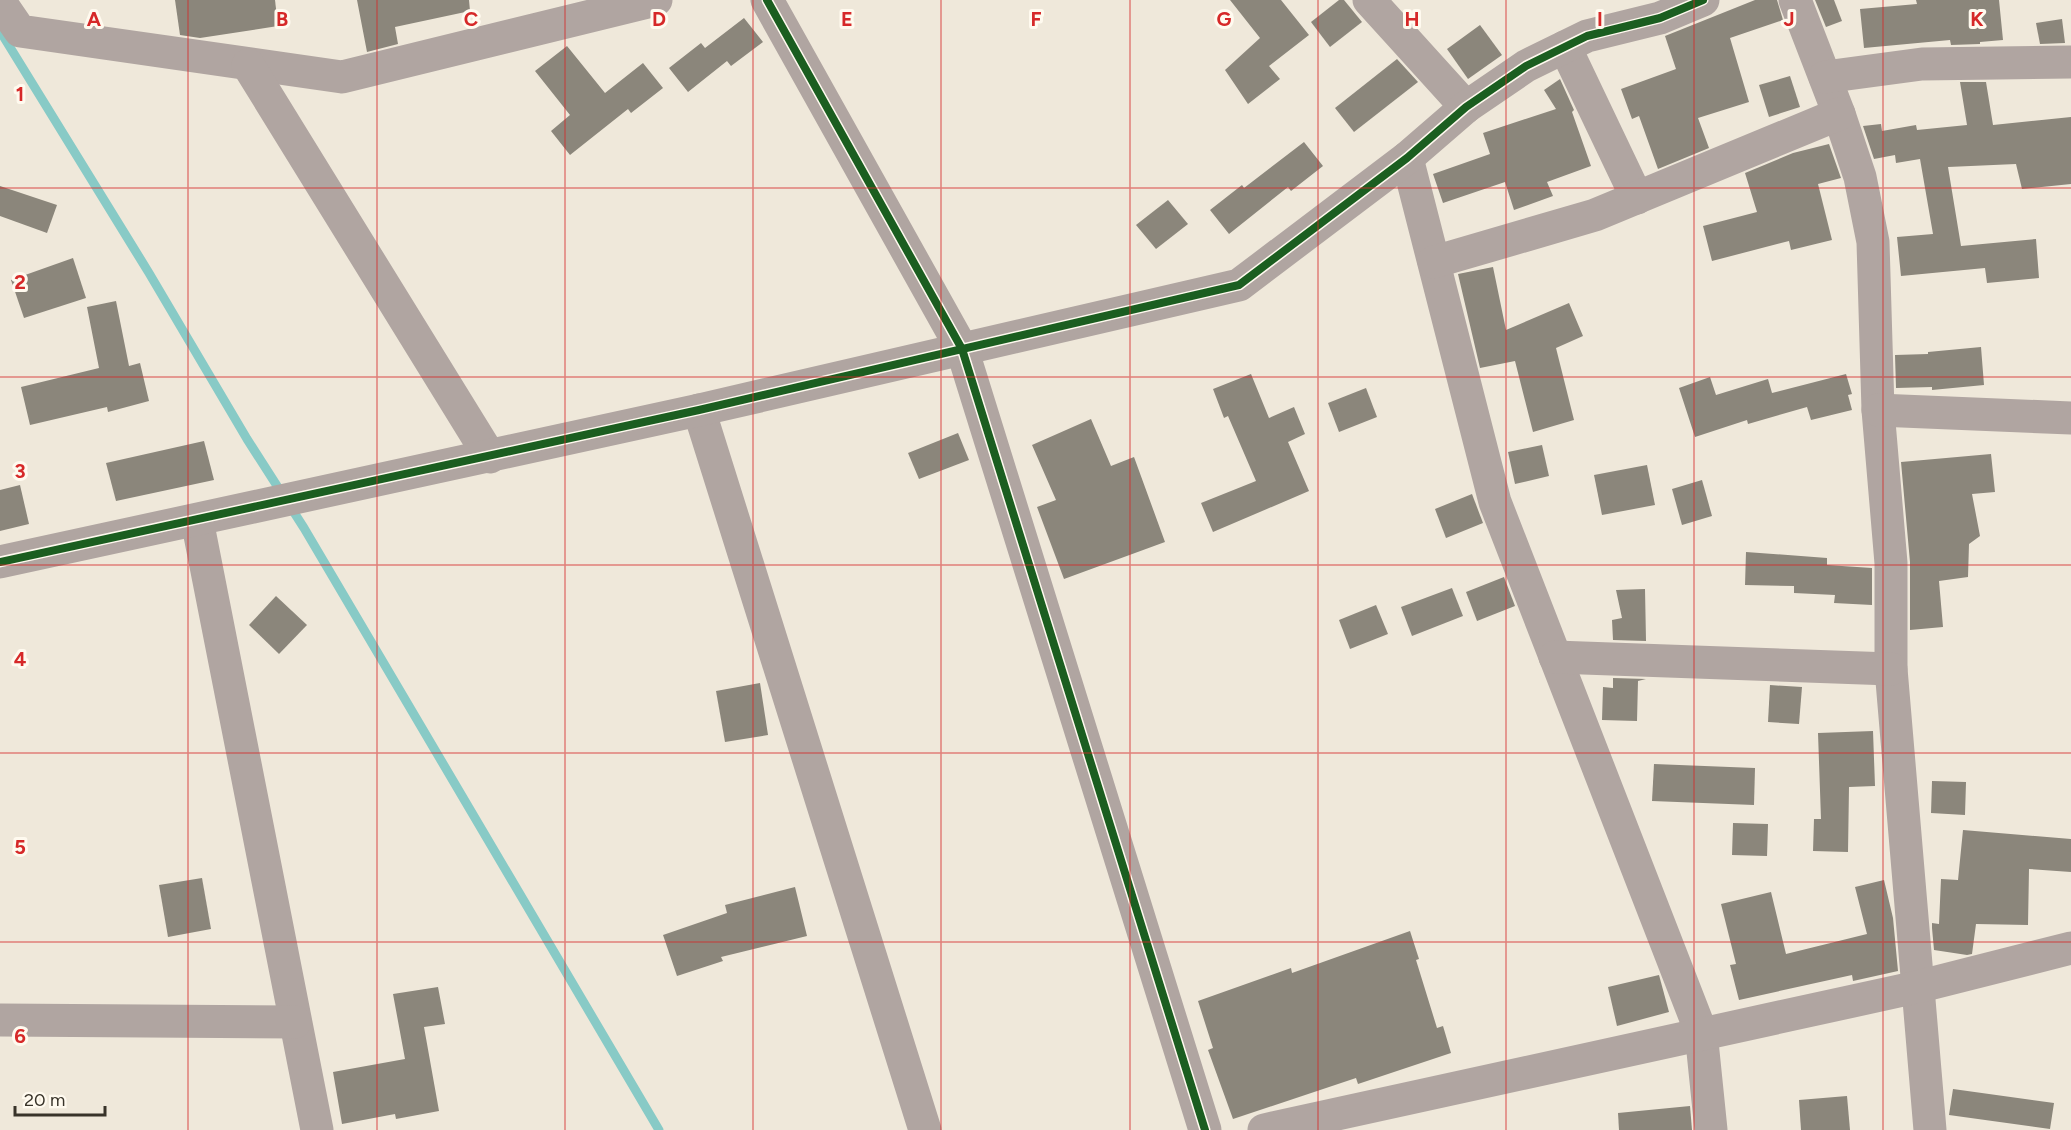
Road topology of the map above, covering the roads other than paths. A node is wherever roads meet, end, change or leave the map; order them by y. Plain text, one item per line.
1 (656, 0) edge
2 (767, 0) edge
3 (1369, 0) edge
4 (1703, 0) edge
5 (1796, 0) edge
6 (0, 2) edge
7 (1565, 47) junction
8 (2071, 62) edge
9 (248, 65) junction
10 (1825, 77) junction
11 (1466, 107) junction
12 (1839, 114) junction
13 (1407, 158) junction
14 (1637, 198) junction
15 (1434, 262) junction
16 (962, 349) junction
17 (699, 410) junction
18 (1878, 410) junction
19 (2071, 418) edge
20 (490, 457) junction
21 (197, 520) junction
22 (0, 562) edge
23 (1556, 657) junction
24 (1891, 669) junction
25 (2071, 948) edge
26 (1917, 987) junction
27 (0, 1020) edge
28 (296, 1022) junction
29 (1701, 1032) junction
30 (317, 1130) edge
31 (925, 1130) edge
32 (1205, 1130) edge
33 (1264, 1130) edge
34 (1711, 1130) edge
35 (1930, 1130) edge

1 - 9 street
2 - 16 street
3 - 11 street
4 - 7 street
5 - 10 street
6 - 9 street
7 - 11 street
7 - 14 street
8 - 10 street
9 - 20 street
10 - 12 street
11 - 13 street
12 - 14 street
12 - 18 street
13 - 15 street
13 - 16 street
14 - 15 street
15 - 23 street
16 - 17 street
16 - 32 street
17 - 20 street
17 - 31 street
18 - 19 street
18 - 24 street
20 - 21 street
21 - 22 street
21 - 28 street
23 - 24 street
23 - 29 street
24 - 26 street
25 - 26 street
26 - 29 street
26 - 35 street
27 - 28 street
28 - 30 street
29 - 33 street
29 - 34 street

